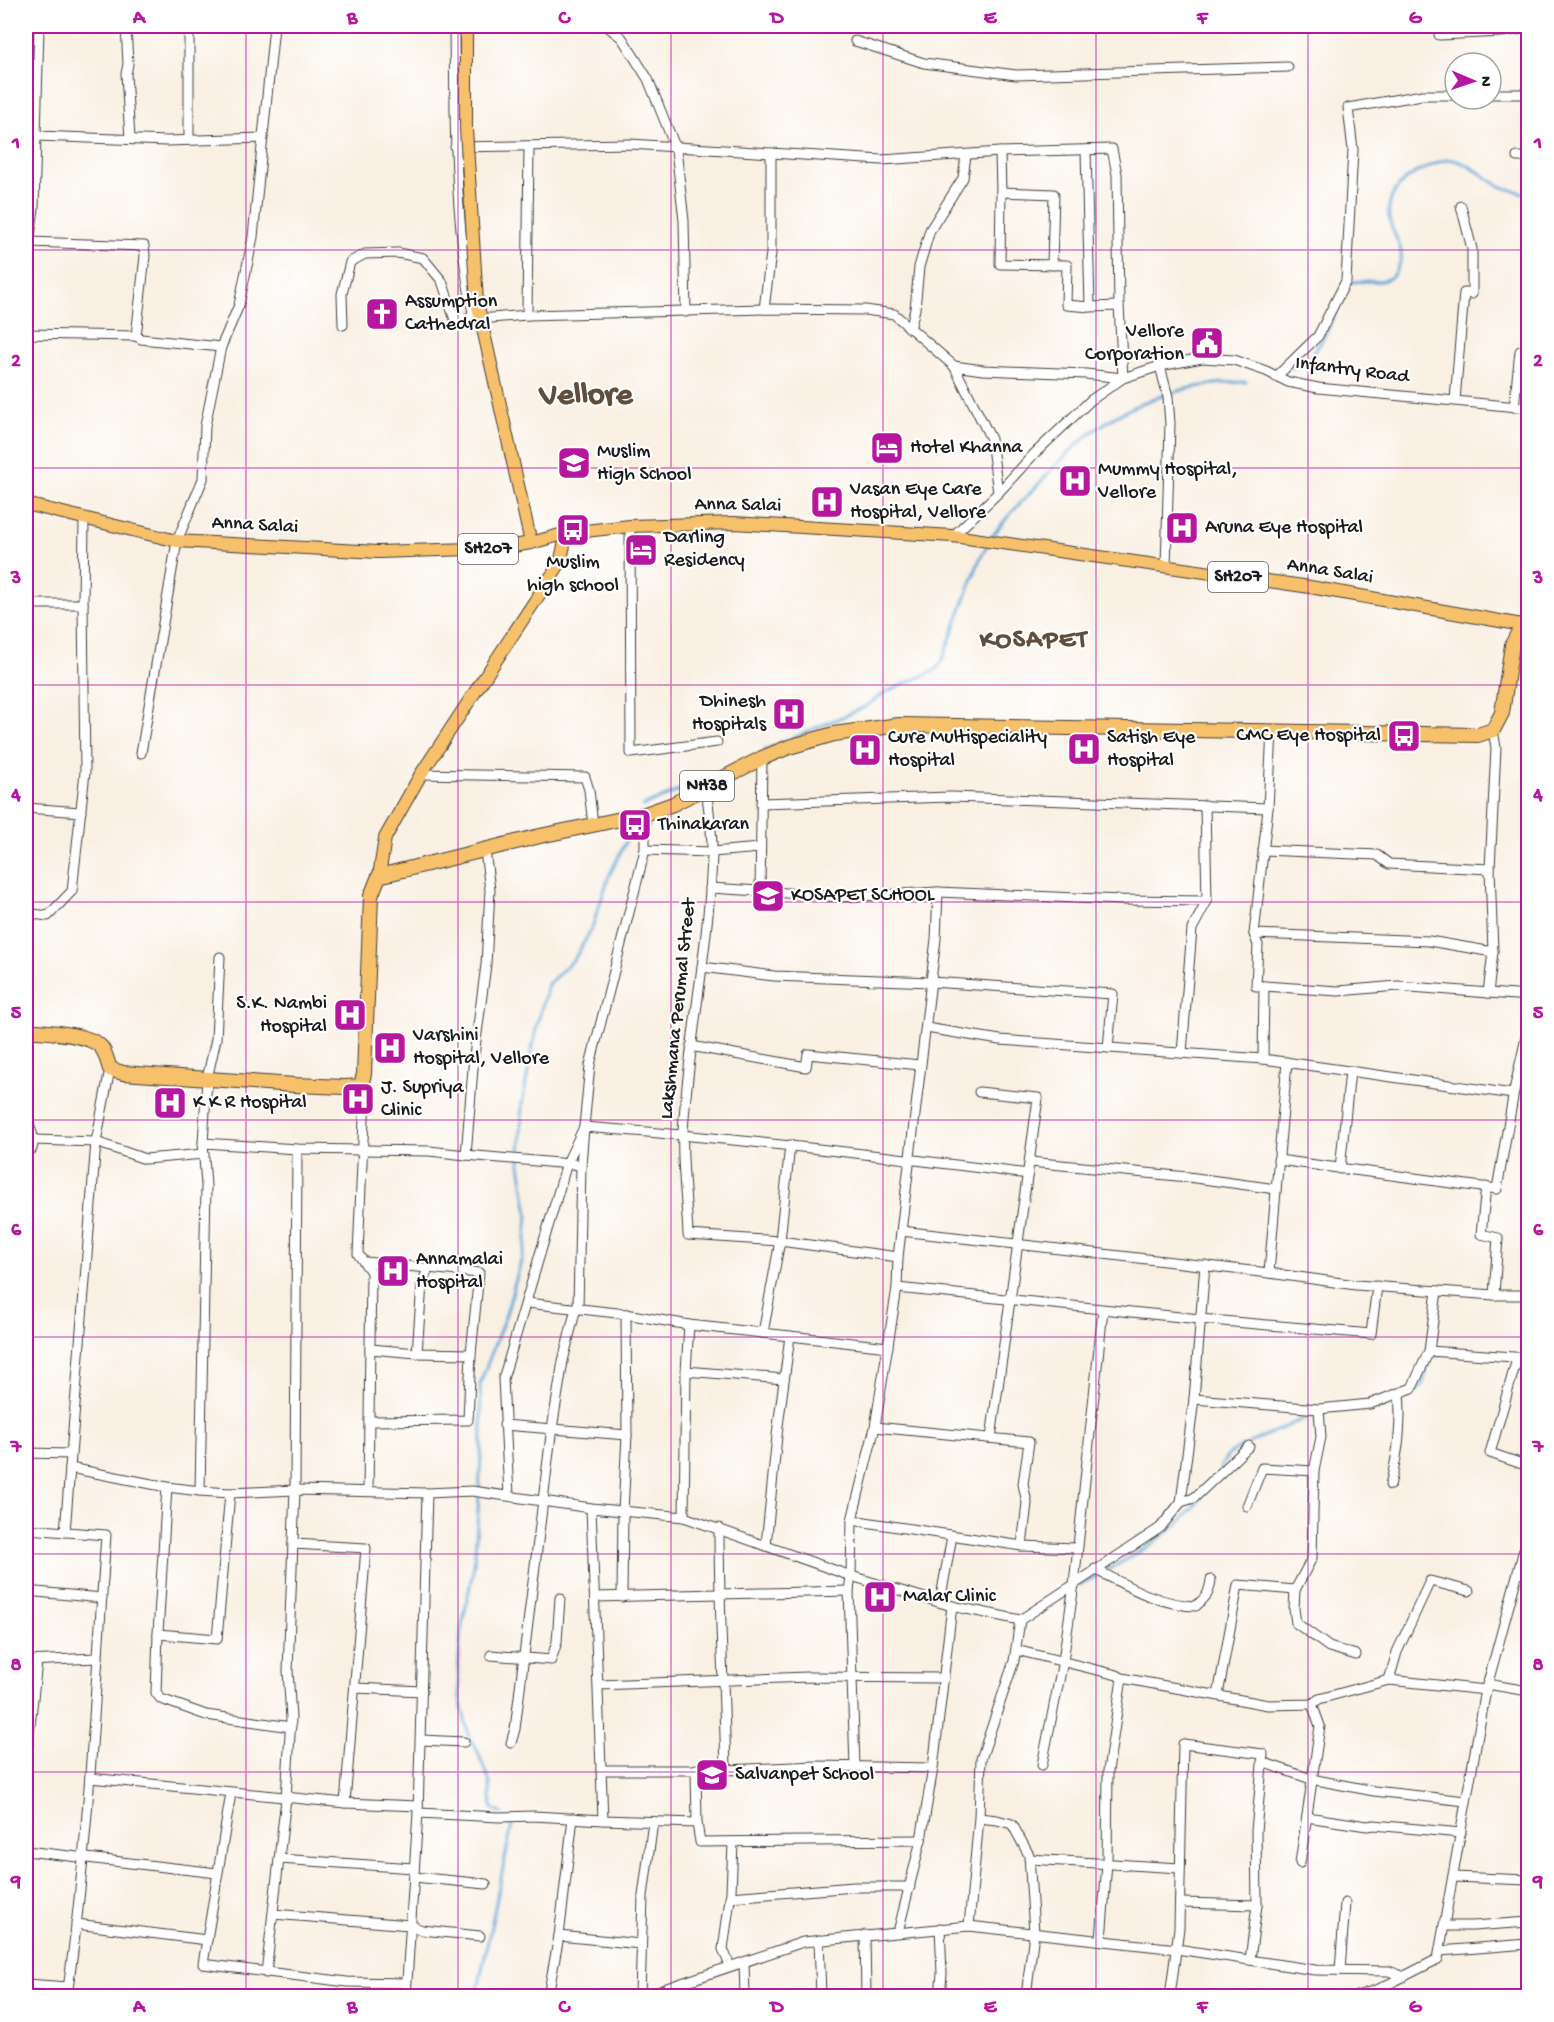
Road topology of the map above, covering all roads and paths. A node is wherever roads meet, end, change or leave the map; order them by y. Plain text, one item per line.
1 (39, 26) edge
2 (126, 26) edge
3 (189, 26) edge
4 (274, 26) edge
5 (454, 26) edge
6 (466, 26) edge
7 (607, 26) edge
8 (1528, 27) edge
9 (1439, 35) dead end
10 (855, 41) dead end
11 (1288, 67) dead end
12 (1503, 94) edge
13 (1528, 94) edge
14 (1443, 95) edge
15 (37, 136) junction
16 (263, 138) junction
17 (130, 140) junction
18 (189, 140) junction
19 (529, 146) junction
20 (455, 147) junction
21 (676, 148) junction
22 (1086, 150) junction
23 (771, 153) junction
24 (1000, 153) junction
25 (966, 155) junction
26 (1517, 157) dead end
27 (1528, 157) edge
28 (1001, 192) junction
29 (1461, 206) dead end
30 (29, 242) junction
31 (26, 265) edge
32 (1052, 266) junction
33 (1119, 306) junction
34 (1090, 307) junction
35 (764, 309) junction
36 (686, 312) junction
37 (527, 315) junction
38 (480, 319) junction
39 (343, 325) dead end
40 (910, 329) junction
41 (26, 334) edge
42 (136, 336) junction
43 (221, 347) junction
44 (1528, 352) edge
45 (954, 366) junction
46 (1161, 366) junction
47 (1276, 377) junction
48 (1123, 378) junction
49 (1455, 400) junction
50 (1514, 407) junction
51 (1528, 408) edge
52 (998, 493) junction
53 (26, 504) edge
54 (84, 518) junction
55 (630, 526) junction
56 (567, 532) junction
57 (953, 536) junction
58 (177, 541) junction
59 (531, 543) junction
60 (1166, 567) junction
61 (26, 603) edge
62 (83, 604) junction
63 (1526, 625) edge
64 (1493, 730) junction
65 (1272, 731) junction
66 (717, 742) dead end
67 (141, 753) dead end
68 (762, 758) junction
69 (422, 774) junction
70 (706, 786) junction
71 (761, 803) junction
72 (1205, 805) junction
73 (26, 808) edge
74 (1268, 808) junction
75 (81, 812) junction
76 (645, 814) junction
77 (593, 825) junction
78 (760, 848) junction
79 (645, 850) junction
80 (1263, 850) junction
81 (485, 851) junction
82 (712, 852) junction
83 (1490, 869) junction
84 (379, 876) junction
85 (710, 888) junction
86 (760, 891) junction
87 (938, 892) junction
88 (1207, 901) junction
89 (26, 913) edge
90 (1254, 934) junction
91 (1493, 952) junction
92 (220, 957) dead end
93 (702, 967) junction
94 (931, 982) junction
95 (1264, 986) junction
96 (1488, 993) junction
97 (1528, 996) edge
98 (926, 1028) junction
99 (1528, 1029) edge
100 (26, 1030) edge
101 (691, 1046) junction
102 (1108, 1048) junction
103 (1182, 1053) junction
104 (1263, 1059) junction
105 (1287, 1062) junction
106 (920, 1065) junction
107 (110, 1069) junction
108 (1350, 1071) junction
109 (207, 1079) junction
110 (361, 1086) junction
111 (979, 1092) dead end
112 (1513, 1094) junction
113 (26, 1113) edge
114 (585, 1127) junction
115 (683, 1134) junction
116 (34, 1140) junction
117 (96, 1142) junction
118 (203, 1143) junction
119 (790, 1145) junction
120 (297, 1149) junction
121 (364, 1150) junction
122 (26, 1151) edge
123 (204, 1154) junction
124 (466, 1155) junction
125 (910, 1159) junction
126 (1030, 1161) junction
127 (1278, 1161) junction
128 (567, 1163) junction
129 (581, 1165) junction
130 (1340, 1168) junction
131 (1028, 1174) junction
132 (1486, 1187) junction
133 (1276, 1189) junction
134 (901, 1231) junction
135 (780, 1241) junction
136 (1018, 1245) junction
137 (898, 1257) junction
138 (364, 1262) junction
139 (1205, 1265) junction
140 (428, 1269) junction
141 (1269, 1273) junction
142 (1377, 1286) junction
143 (897, 1288) junction
144 (1437, 1291) junction
145 (1494, 1295) junction
146 (1528, 1295) edge
147 (1011, 1300) junction
148 (527, 1303) junction
149 (578, 1309) junction
150 (1103, 1310) junction
151 (626, 1314) junction
152 (1200, 1319) junction
153 (689, 1325) junction
154 (763, 1333) junction
155 (790, 1336) junction
156 (888, 1347) junction
157 (370, 1350) junction
158 (1429, 1351) junction
159 (417, 1353) junction
160 (471, 1354) junction
161 (1528, 1358) edge
162 (1517, 1359) junction
163 (686, 1371) junction
164 (784, 1378) junction
165 (1399, 1393) junction
166 (1194, 1400) junction
167 (1318, 1409) junction
168 (369, 1421) junction
169 (504, 1425) junction
170 (875, 1427) junction
171 (552, 1429) junction
172 (627, 1435) junction
173 (991, 1438) junction
174 (1249, 1446) dead end
175 (26, 1453) edge
176 (71, 1454) junction
177 (1528, 1466) edge
178 (70, 1468) junction
179 (1314, 1471) junction
180 (1390, 1485) dead end
181 (167, 1488) junction
182 (295, 1490) junction
183 (200, 1491) junction
184 (368, 1491) junction
185 (230, 1493) junction
186 (428, 1493) junction
187 (509, 1495) junction
188 (544, 1500) junction
189 (1181, 1502) junction
190 (1247, 1506) dead end
191 (591, 1508) junction
192 (623, 1511) junction
193 (684, 1517) junction
194 (852, 1520) junction
195 (719, 1528) junction
196 (65, 1532) junction
197 (1528, 1535) edge
198 (952, 1536) junction
199 (293, 1544) junction
200 (766, 1545) junction
201 (1022, 1546) junction
202 (1077, 1548) junction
203 (26, 1558) edge
204 (1095, 1569) junction
205 (851, 1576) junction
206 (1211, 1580) dead end
207 (1074, 1584) junction
208 (1295, 1590) junction
209 (26, 1591) edge
210 (849, 1591) junction
211 (1469, 1591) dead end
212 (719, 1594) junction
213 (595, 1597) junction
214 (622, 1597) junction
215 (102, 1598) junction
216 (560, 1599) dead end
217 (940, 1602) junction
218 (952, 1606) junction
219 (1020, 1620) junction
220 (158, 1634) junction
221 (1016, 1650) junction
222 (491, 1655) dead end
223 (1356, 1656) dead end
224 (98, 1658) junction
225 (523, 1658) junction
226 (26, 1661) edge
227 (1063, 1661) junction
228 (37, 1662) junction
229 (850, 1678) junction
230 (944, 1678) junction
231 (1122, 1678) junction
232 (724, 1680) junction
233 (1389, 1680) junction
234 (599, 1685) junction
235 (1486, 1687) junction
236 (355, 1688) junction
237 (422, 1691) junction
238 (1528, 1691) edge
239 (1218, 1695) junction
240 (1312, 1704) junction
241 (291, 1727) junction
242 (421, 1740) junction
243 (464, 1742) dead end
244 (511, 1743) dead end
245 (26, 1762) edge
246 (1262, 1762) junction
247 (1041, 1765) dead end
248 (855, 1766) junction
249 (933, 1768) junction
250 (696, 1769) junction
251 (601, 1770) junction
252 (726, 1770) junction
253 (90, 1778) junction
254 (1311, 1779) junction
255 (231, 1793) junction
256 (286, 1798) junction
257 (1466, 1801) junction
258 (345, 1803) junction
259 (418, 1810) junction
260 (1307, 1817) junction
261 (573, 1818) junction
262 (979, 1818) junction
263 (603, 1820) junction
264 (653, 1822) junction
265 (697, 1823) junction
266 (1461, 1833) junction
267 (921, 1840) junction
268 (733, 1843) junction
269 (26, 1851) edge
270 (82, 1858) junction
271 (279, 1859) junction
272 (1029, 1859) junction
273 (1107, 1863) junction
274 (1300, 1863) dead end
275 (1180, 1868) junction
276 (414, 1872) junction
277 (217, 1873) junction
278 (1453, 1877) junction
279 (1528, 1880) edge
280 (486, 1884) dead end
281 (909, 1887) junction
282 (730, 1897) junction
283 (1180, 1903) junction
284 (1345, 1903) dead end
285 (1257, 1905) junction
286 (273, 1914) junction
287 (1528, 1922) edge
288 (76, 1924) junction
289 (410, 1925) junction
290 (969, 1926) junction
291 (1444, 1926) junction
292 (940, 1928) junction
293 (898, 1932) junction
294 (1034, 1933) junction
295 (865, 1935) junction
296 (480, 1936) dead end
297 (559, 1936) junction
298 (207, 1940) junction
299 (819, 1940) junction
300 (1101, 1940) junction
301 (641, 1944) junction
302 (1528, 1944) edge
303 (1177, 1948) junction
304 (1440, 1951) junction
305 (1250, 1960) junction
306 (744, 1962) junction
307 (730, 1966) junction
308 (1340, 1970) junction
309 (266, 1973) junction
310 (1404, 1977) junction
311 (406, 1983) junction
312 (26, 1984) edge
313 (68, 1994) edge
314 (406, 1996) edge
315 (548, 1996) edge
316 (640, 1996) edge
317 (652, 1996) edge
318 (745, 1996) edge
319 (821, 1996) edge
320 (866, 1996) edge
321 (940, 1996) edge
322 (1026, 1996) edge
323 (1170, 1996) edge
324 (1357, 1996) edge

1 - 15 street
2 - 17 street
3 - 18 street
4 - 16 street
5 - 20 street
6 - 38 main road, bridge
7 - 21 street
8 - 9 street
10 - 11 street
12 - 13 street
14 - 47 street
15 - 17 street
15 - 30 street
16 - 18 street
16 - 43 street
17 - 18 street
19 - 20 street
19 - 21 street
19 - 37 street
20 - 38 street
21 - 23 street
21 - 36 street
22 - 24 street
22 - 33 street
22 - 34 street
23 - 25 street
23 - 35 street
24 - 25 street
24 - 28 street
25 - 40 street
26 - 27 street
28 - 32 street
28 - 32 street
29 - 49 street
30 - 31 street
30 - 42 street
32 - 34 street
33 - 34 street
33 - 48 street
35 - 36 street
35 - 40 street
36 - 37 street
37 - 38 street
38 - 39 street
38 - 59 main road
40 - 45 street
41 - 42 street
42 - 43 street
43 - 58 street
44 - 50 street
45 - 48 street
45 - 52 street
46 - 47 street, Infantry Road
46 - 48 street, Infantry Road
46 - 60 street
47 - 49 street, Infantry Road
48 - 52 street, Infantry Road
49 - 50 street, Infantry Road
50 - 51 street, Infantry Road
52 - 57 street, Infantry Road
53 - 54 main road, Anna Salai / SH207
54 - 58 main road, Anna Salai / SH207
54 - 62 street
55 - 56 main road, Anna Salai / SH207
55 - 57 main road, Anna Salai / SH207
55 - 66 street
56 - 59 main road, Anna Salai / SH207
56 - 69 main road
57 - 60 main road, Anna Salai / SH207
58 - 59 main road, Anna Salai / SH207
58 - 67 street
60 - 63 main road, Anna Salai / SH207
61 - 62 street
62 - 75 street
63 - 64 highway
64 - 65 highway, NH38
64 - 83 street
65 - 68 highway, NH38
65 - 74 street
68 - 70 highway, NH38
68 - 71 street
69 - 77 street
69 - 84 main road
70 - 76 highway, NH38
70 - 82 street, Lakshmana Perumal Street
71 - 72 street
71 - 78 street
72 - 74 street
72 - 88 street
73 - 75 street
74 - 80 street
75 - 89 street
76 - 77 highway, NH38
76 - 79 street
77 - 81 highway, NH38
78 - 82 street
78 - 86 street
79 - 82 street
79 - 114 street
80 - 83 street
80 - 90 street
81 - 84 highway, NH38
81 - 124 street
82 - 85 street, Lakshmana Perumal Street
83 - 91 street
84 - 110 highway
85 - 86 street
85 - 93 street, Lakshmana Perumal Street
86 - 87 street
87 - 88 street
87 - 94 street
88 - 103 street
90 - 91 street
90 - 95 street
91 - 96 street
92 - 109 street
93 - 94 street
93 - 101 street, Lakshmana Perumal Street
94 - 98 street
94 - 102 street
95 - 96 street
95 - 104 street
96 - 97 street
98 - 102 street
98 - 106 street
99 - 112 street
100 - 107 highway
101 - 106 street
101 - 115 street, Lakshmana Perumal Street
102 - 103 street
103 - 104 street
104 - 105 street
105 - 108 street
105 - 127 street
106 - 125 street
107 - 109 highway
107 - 117 street
108 - 112 street
108 - 130 street
109 - 110 highway
109 - 118 street
110 - 121 street
111 - 126 street
112 - 132 street
113 - 116 street
114 - 115 street
114 - 128 street
114 - 129 street
115 - 119 street
115 - 135 street, Lakshmana Perumal Street
116 - 117 street
116 - 122 street
117 - 123 street
117 - 176 street
118 - 120 street
118 - 123 street
119 - 125 street
119 - 135 street
120 - 121 street
120 - 182 street
121 - 124 street
121 - 138 street
123 - 183 street
124 - 128 street
125 - 131 street
125 - 134 street
126 - 131 street
126 - 133 street
127 - 130 street
127 - 133 street
128 - 129 street
128 - 148 street
129 - 149 street
130 - 132 street
131 - 136 street
132 - 145 street
133 - 141 street
134 - 136 street
134 - 137 street
135 - 137 street
135 - 154 street
136 - 139 street
136 - 147 street
137 - 143 street
138 - 140 street
138 - 157 street
139 - 141 street
139 - 152 street
140 - 159 street
140 - 160 street
141 - 142 street
142 - 144 street
142 - 152 street
143 - 147 street
143 - 156 street
144 - 145 street
144 - 158 street
145 - 146 street
147 - 150 street
147 - 173 street
148 - 149 street
148 - 169 street
149 - 151 street
149 - 171 street
150 - 152 street
150 - 202 street
151 - 153 street
151 - 172 street
152 - 166 street
153 - 154 street
153 - 163 street
154 - 155 street
155 - 156 street
155 - 164 street
156 - 170 street
157 - 159 street
157 - 168 street
158 - 162 street
158 - 165 street
159 - 160 street
160 - 168 street
161 - 162 street
162 - 177 street
163 - 164 street
163 - 193 street
164 - 200 street
165 - 167 street
165 - 180 street
166 - 167 street
166 - 189 street
167 - 179 street
168 - 184 street
169 - 171 street
169 - 187 street
170 - 173 street
170 - 194 street
171 - 172 street
171 - 188 street
172 - 192 street
173 - 201 street
174 - 189 street
175 - 176 street
176 - 178 street
178 - 181 street
178 - 196 street
179 - 190 street
179 - 208 street
181 - 183 street
181 - 220 street
182 - 184 street
182 - 185 street
182 - 199 street
183 - 185 street
184 - 186 street
185 - 220 street
186 - 187 street
186 - 237 street
187 - 188 street
188 - 191 street
188 - 225 street
189 - 204 street
191 - 192 street
191 - 213 street
192 - 193 street
192 - 214 street
193 - 195 street
194 - 198 street
194 - 205 street
195 - 200 street
195 - 212 street
196 - 203 street
196 - 215 street
197 - 235 street
198 - 201 street
198 - 217 street
199 - 236 street
199 - 241 street
200 - 205 street
201 - 202 street
202 - 207 street
204 - 206 street
204 - 207 street
205 - 210 street
205 - 217 street
207 - 219 street
207 - 227 street
208 - 223 street
208 - 239 street
209 - 215 street
210 - 212 street
210 - 229 street
211 - 233 street
212 - 214 street
212 - 232 street
213 - 214 street
213 - 234 street
215 - 224 street
216 - 225 street
217 - 218 street
218 - 219 street
218 - 230 street
219 - 221 street
220 - 241 street
221 - 227 street
221 - 262 street
222 - 225 street
224 - 228 street
224 - 253 street
225 - 244 street
226 - 228 street
227 - 231 street
227 - 247 street
228 - 245 street
229 - 230 street
229 - 232 street
229 - 248 street
230 - 249 street
231 - 239 street
231 - 273 street
232 - 234 street
232 - 252 street
233 - 235 street
233 - 240 street
234 - 251 street
235 - 238 street
235 - 257 street
236 - 237 street
236 - 258 street
237 - 242 street
239 - 240 street
240 - 254 street
241 - 256 street
242 - 243 street
242 - 259 street
246 - 254 street
246 - 275 street
246 - 285 street
248 - 249 street
248 - 252 street
249 - 267 street
250 - 251 street
250 - 252 street
250 - 265 street
251 - 263 street
253 - 255 street
253 - 270 street
254 - 257 street
254 - 260 street
255 - 256 street
255 - 277 street
256 - 258 street
256 - 271 street
257 - 266 street
258 - 259 street
259 - 261 street
259 - 276 street
260 - 266 street
260 - 274 street
261 - 263 street
261 - 297 street
262 - 272 street
262 - 290 street
263 - 264 street
264 - 265 street
264 - 301 street
265 - 268 street
266 - 278 street
267 - 268 street
267 - 281 street
268 - 282 street
269 - 270 street
270 - 277 street
270 - 288 street
271 - 276 street
271 - 286 street
272 - 273 street
272 - 294 street
273 - 275 street
273 - 300 street
275 - 283 street
276 - 280 street
276 - 289 street
277 - 298 street
278 - 279 street
278 - 291 street
281 - 282 street
281 - 293 street
282 - 307 street
283 - 285 street
283 - 303 street
284 - 308 street
285 - 305 street
286 - 289 street
286 - 309 street
287 - 291 street
288 - 298 street
288 - 313 street
289 - 296 street
289 - 311 street
290 - 292 street
290 - 294 street
291 - 304 street
292 - 293 street
292 - 321 street
293 - 295 street
294 - 300 street
294 - 322 street
295 - 299 street
295 - 320 street
297 - 301 street
297 - 315 street
298 - 309 street
299 - 306 street
299 - 319 street
300 - 303 street
301 - 316 street
302 - 304 street
303 - 305 street
303 - 323 street
304 - 310 street
305 - 308 street
306 - 307 street
306 - 318 street
307 - 317 street
308 - 310 street
309 - 311 street
310 - 324 street
311 - 314 street
312 - 313 street

